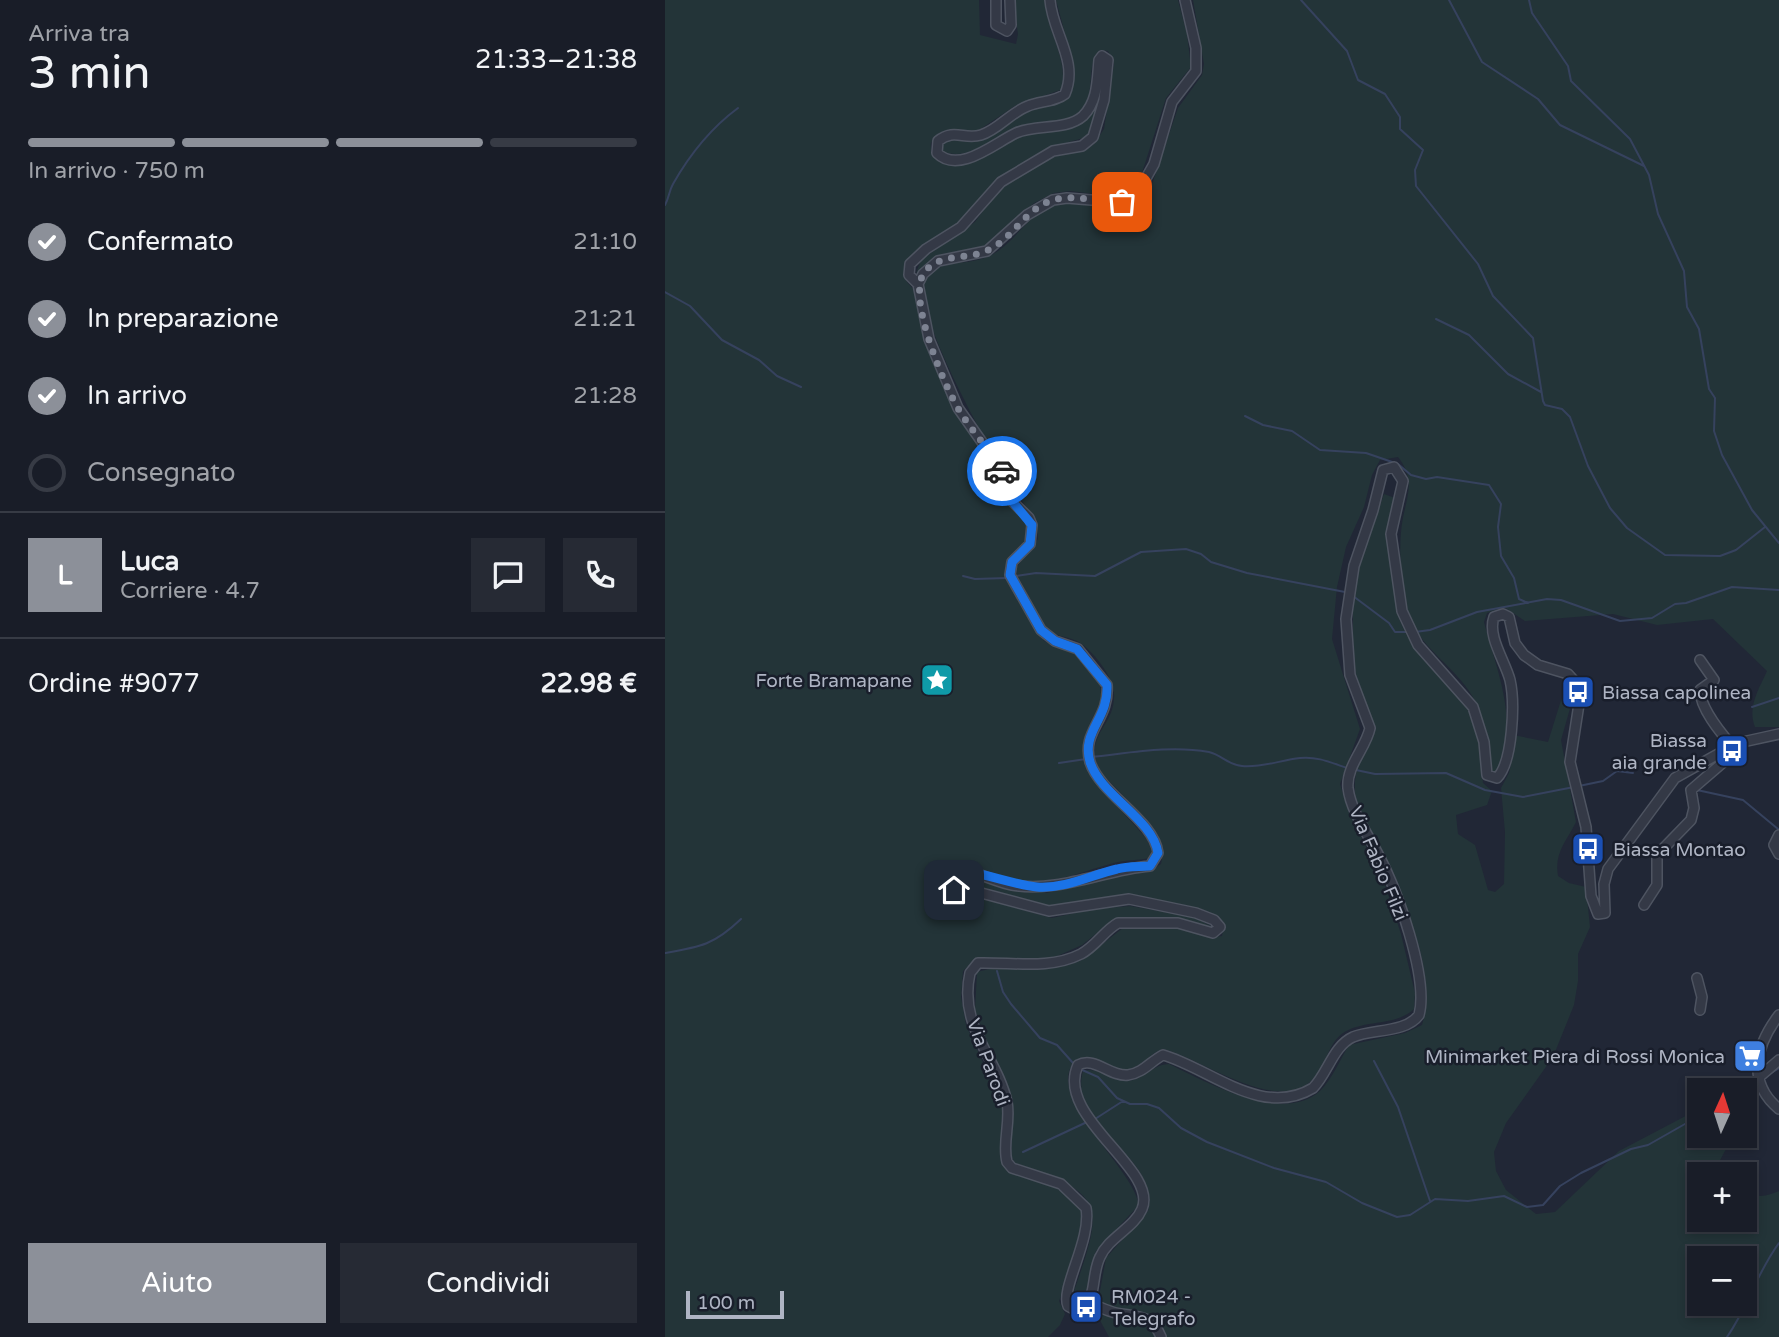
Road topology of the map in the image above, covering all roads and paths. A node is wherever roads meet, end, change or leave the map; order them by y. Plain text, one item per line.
1 (996, 0) edge
2 (1010, 0) edge
3 (1050, 0) edge
4 (1185, 0) edge
5 (918, 284) junction
6 (1700, 660) dead end
7 (1779, 734) edge
8 (1732, 746) junction
9 (1779, 835) edge
10 (1779, 854) edge
11 (1644, 905) dead end
12 (1697, 978) dead end
13 (1700, 1010) dead end
14 (1779, 1015) edge
15 (1779, 1060) edge
16 (1758, 1078) junction
17 (1779, 1109) edge
18 (1089, 1303) junction
19 (1161, 1337) edge

1 - 2 street
3 - 5 street
4 - 5 street
5 - 18 street, Via Parodi
6 - 8 street
7 - 8 street, Via Fabio Filzi
8 - 11 street
8 - 18 street, Via Fabio Filzi
9 - 10 street
12 - 13 street
14 - 16 street
15 - 16 street
16 - 17 street
18 - 19 street

